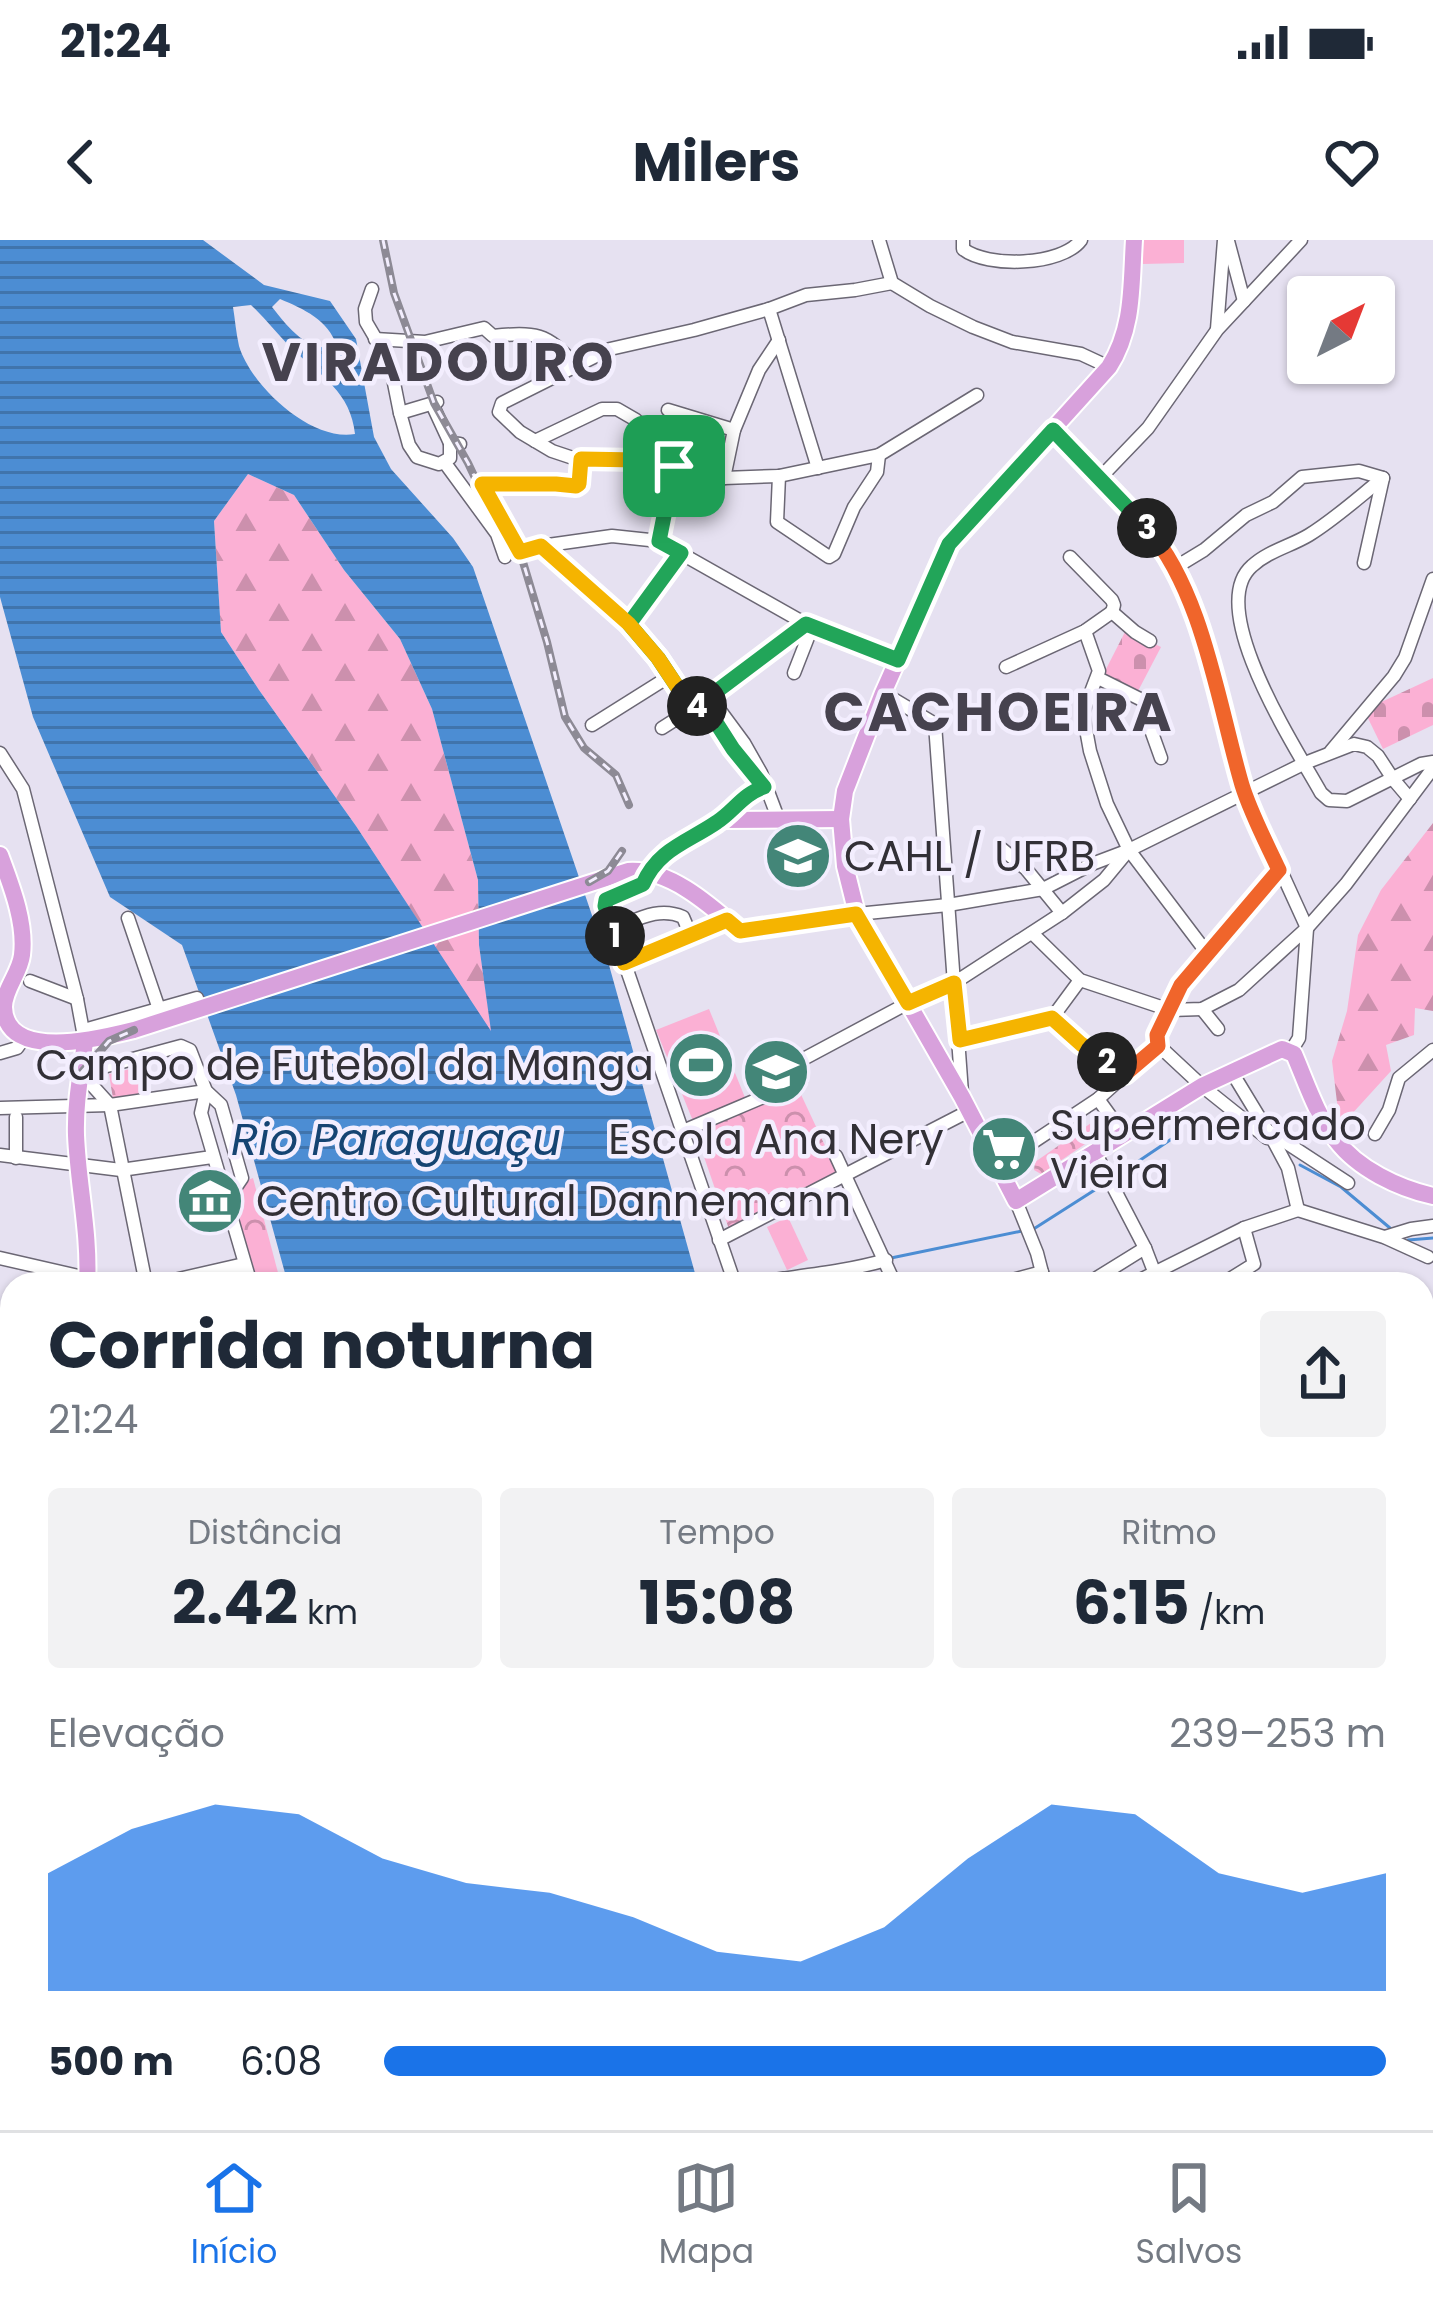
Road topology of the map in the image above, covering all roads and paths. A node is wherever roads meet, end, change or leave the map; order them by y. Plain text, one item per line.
1 (879, 240) edge
2 (963, 240) edge
3 (1081, 240) edge
4 (1133, 240) edge
5 (1226, 240) edge
6 (1300, 240) edge
7 (892, 283) junction
8 (372, 289) dead end
9 (1244, 301) junction
10 (769, 309) junction
11 (1217, 330) junction
12 (375, 339) junction
13 (779, 340) junction
14 (575, 366) junction
15 (1109, 367) junction
16 (788, 369) junction
17 (759, 370) junction
18 (977, 395) dead end
19 (668, 410) dead end
20 (400, 413) junction
21 (636, 420) dead end
22 (734, 430) junction
23 (1053, 430) junction
24 (536, 441) junction
25 (879, 455) junction
26 (581, 459) junction
27 (445, 463) junction
28 (674, 466) junction
29 (818, 468) junction
30 (779, 476) junction
31 (724, 478) junction
32 (1383, 478) junction
33 (1099, 479) junction
34 (659, 541) junction
35 (541, 546) junction
36 (681, 553) junction
37 (513, 554) junction
38 (1070, 557) dead end
39 (1364, 562) dead end
40 (1176, 567) junction
41 (1433, 579) edge
42 (1112, 612) junction
43 (629, 624) junction
44 (1433, 624) edge
45 (809, 626) junction
46 (1418, 628) junction
47 (1085, 631) junction
48 (1150, 641) dead end
49 (898, 660) junction
50 (1006, 667) dead end
51 (794, 674) dead end
52 (670, 676) junction
53 (1098, 679) junction
54 (884, 693) junction
55 (702, 703) junction
56 (592, 725) dead end
57 (662, 728) dead end
58 (1331, 751) junction
59 (0, 753) edge
60 (1161, 758) dead end
61 (1304, 763) junction
62 (1433, 765) edge
63 (1393, 779) junction
64 (764, 787) junction
65 (1244, 792) junction
66 (1410, 799) junction
67 (778, 818) junction
68 (841, 819) junction
69 (722, 820) junction
70 (1002, 849) dead end
71 (1129, 850) junction
72 (0, 855) edge
73 (1092, 863) junction
74 (1279, 870) junction
75 (648, 872) junction
76 (1068, 874) junction
77 (1104, 880) junction
78 (1043, 889) junction
79 (1084, 895) junction
80 (948, 904) junction
81 (1062, 913) junction
82 (856, 914) junction
83 (128, 918) dead end
84 (733, 926) junction
85 (1307, 928) junction
86 (613, 929) junction
87 (1032, 933) junction
88 (691, 936) junction
89 (1207, 953) junction
90 (624, 963) junction
91 (1080, 980) junction
92 (30, 982) dead end
93 (954, 983) junction
94 (197, 998) dead end
95 (77, 999) junction
96 (908, 1003) junction
97 (159, 1009) junction
98 (1202, 1009) junction
99 (1170, 1010) junction
100 (2, 1013) edge
101 (1052, 1018) junction
102 (1218, 1029) dead end
103 (84, 1036) junction
104 (24, 1039) junction
105 (960, 1040) junction
106 (1295, 1044) junction
107 (1158, 1046) junction
108 (1433, 1050) edge
109 (0, 1053) edge
110 (794, 1064) dead end
111 (81, 1072) junction
112 (1125, 1074) junction
113 (1233, 1074) junction
114 (801, 1081) dead end
115 (1202, 1086) junction
116 (206, 1091) junction
117 (1097, 1099) junction
118 (965, 1104) junction
119 (110, 1105) junction
120 (76, 1106) junction
121 (0, 1108) edge
122 (16, 1117) dead end
123 (1267, 1130) junction
124 (683, 1131) junction
125 (1375, 1134) dead end
126 (1124, 1135) junction
127 (1278, 1146) junction
128 (1096, 1154) junction
129 (0, 1156) edge
130 (836, 1156) dead end
131 (212, 1157) junction
132 (16, 1158) junction
133 (998, 1166) junction
134 (79, 1167) junction
135 (121, 1171) junction
136 (846, 1176) junction
137 (1348, 1184) dead end
138 (1433, 1196) edge
139 (1016, 1201) junction
140 (225, 1203) junction
141 (1298, 1210) junction
142 (1433, 1226) edge
143 (1244, 1228) junction
144 (1384, 1237) junction
145 (719, 1240) junction
146 (1144, 1248) junction
147 (1428, 1257) dead end
148 (0, 1258) edge
149 (886, 1260) junction
150 (847, 1271) joint
151 (54, 1272) edge
152 (88, 1272) edge
153 (143, 1272) edge
154 (247, 1272) edge
155 (731, 1272) edge
156 (842, 1272) edge
157 (890, 1272) edge
158 (1041, 1272) edge
159 (1106, 1272) edge
160 (1154, 1272) edge
161 (1159, 1272) edge
162 (1241, 1272) edge

1 - 7 street
2 - 3 street
4 - 15 main road
5 - 9 street
5 - 11 street
6 - 9 street
7 - 10 street
7 - 15 street
8 - 12 street
9 - 11 street
10 - 13 street
10 - 14 street
11 - 33 street
12 - 14 street
12 - 20 street
13 - 16 street
13 - 17 street
14 - 24 street
15 - 23 main road
16 - 17 street
16 - 29 street
17 - 22 street
18 - 25 street
19 - 22 street
20 - 27 street
20 - 27 street
21 - 24 street
22 - 31 street
23 - 33 street
23 - 49 main road
24 - 26 street
25 - 29 street
25 - 30 street
26 - 28 street
26 - 37 street
27 - 37 street
28 - 31 street
28 - 34 street
29 - 30 street
30 - 31 street
32 - 39 street
32 - 40 street
32 - 61 street
33 - 40 street
34 - 35 street
34 - 36 street
35 - 37 street
35 - 43 street
36 - 43 street
36 - 45 street
38 - 42 street
40 - 65 street
41 - 46 street
42 - 47 street
42 - 48 street
43 - 52 street
44 - 46 street
45 - 49 street
45 - 51 street
45 - 55 street
46 - 58 street
47 - 50 street
47 - 53 street
49 - 54 main road
52 - 55 street
52 - 56 street
53 - 60 street
53 - 71 street
54 - 68 main road
54 - 80 street
55 - 57 street
55 - 64 street
58 - 61 street
58 - 63 street
59 - 95 street
61 - 63 street
61 - 65 street
62 - 63 street
62 - 66 street
63 - 66 street
64 - 67 street
64 - 69 street
65 - 71 street
65 - 74 street
66 - 85 street
67 - 68 main road
67 - 69 main road
68 - 82 main road
69 - 75 main road
70 - 78 street
71 - 73 street
71 - 77 street
71 - 89 street
72 - 100 main road
73 - 76 street
73 - 77 street
74 - 85 street
74 - 89 street
75 - 84 main road
75 - 86 street
75 - 103 main road
76 - 78 street
76 - 79 street
77 - 79 street
78 - 80 street
78 - 81 street
79 - 81 street
80 - 82 street
80 - 93 street
81 - 87 street
82 - 84 main road
82 - 96 main road
83 - 97 street
84 - 88 street
85 - 98 street
85 - 106 street
86 - 88 street
86 - 90 street
87 - 91 street
87 - 93 street
88 - 90 street
89 - 99 street
90 - 124 street
91 - 99 street
91 - 101 street
92 - 95 street
93 - 96 street
93 - 105 street
94 - 97 street
95 - 103 street
96 - 110 street
96 - 118 main road
97 - 103 street
98 - 99 street
98 - 102 street
99 - 107 street
100 - 104 main road
101 - 105 street
101 - 112 street
103 - 104 main road
103 - 111 main road
104 - 109 street
105 - 118 street
106 - 113 main road
106 - 138 main road
107 - 112 street
107 - 115 street
108 - 125 street
111 - 116 street
111 - 119 street
111 - 120 main road
112 - 117 street
113 - 115 main road
113 - 123 street
114 - 124 street
115 - 126 main road
115 - 127 street
116 - 119 street
116 - 131 street
116 - 140 street
117 - 126 street
117 - 133 street
118 - 133 main road
118 - 136 street
119 - 120 street
119 - 135 street
120 - 121 street
120 - 134 main road
122 - 132 street
123 - 127 street
123 - 137 street
124 - 145 street
126 - 128 main road
127 - 141 street
128 - 139 main road
128 - 146 street
129 - 132 street
130 - 136 street
131 - 135 street
131 - 140 street
132 - 134 street
133 - 139 main road
134 - 135 street
134 - 152 main road
135 - 153 street
136 - 145 street
136 - 149 street
139 - 158 street
140 - 154 street
141 - 143 street
141 - 144 street
142 - 144 street
143 - 161 street
143 - 162 street
144 - 147 street
145 - 155 street
146 - 159 street
146 - 160 street
148 - 151 street
149 - 150 street
149 - 157 street
150 - 156 street

